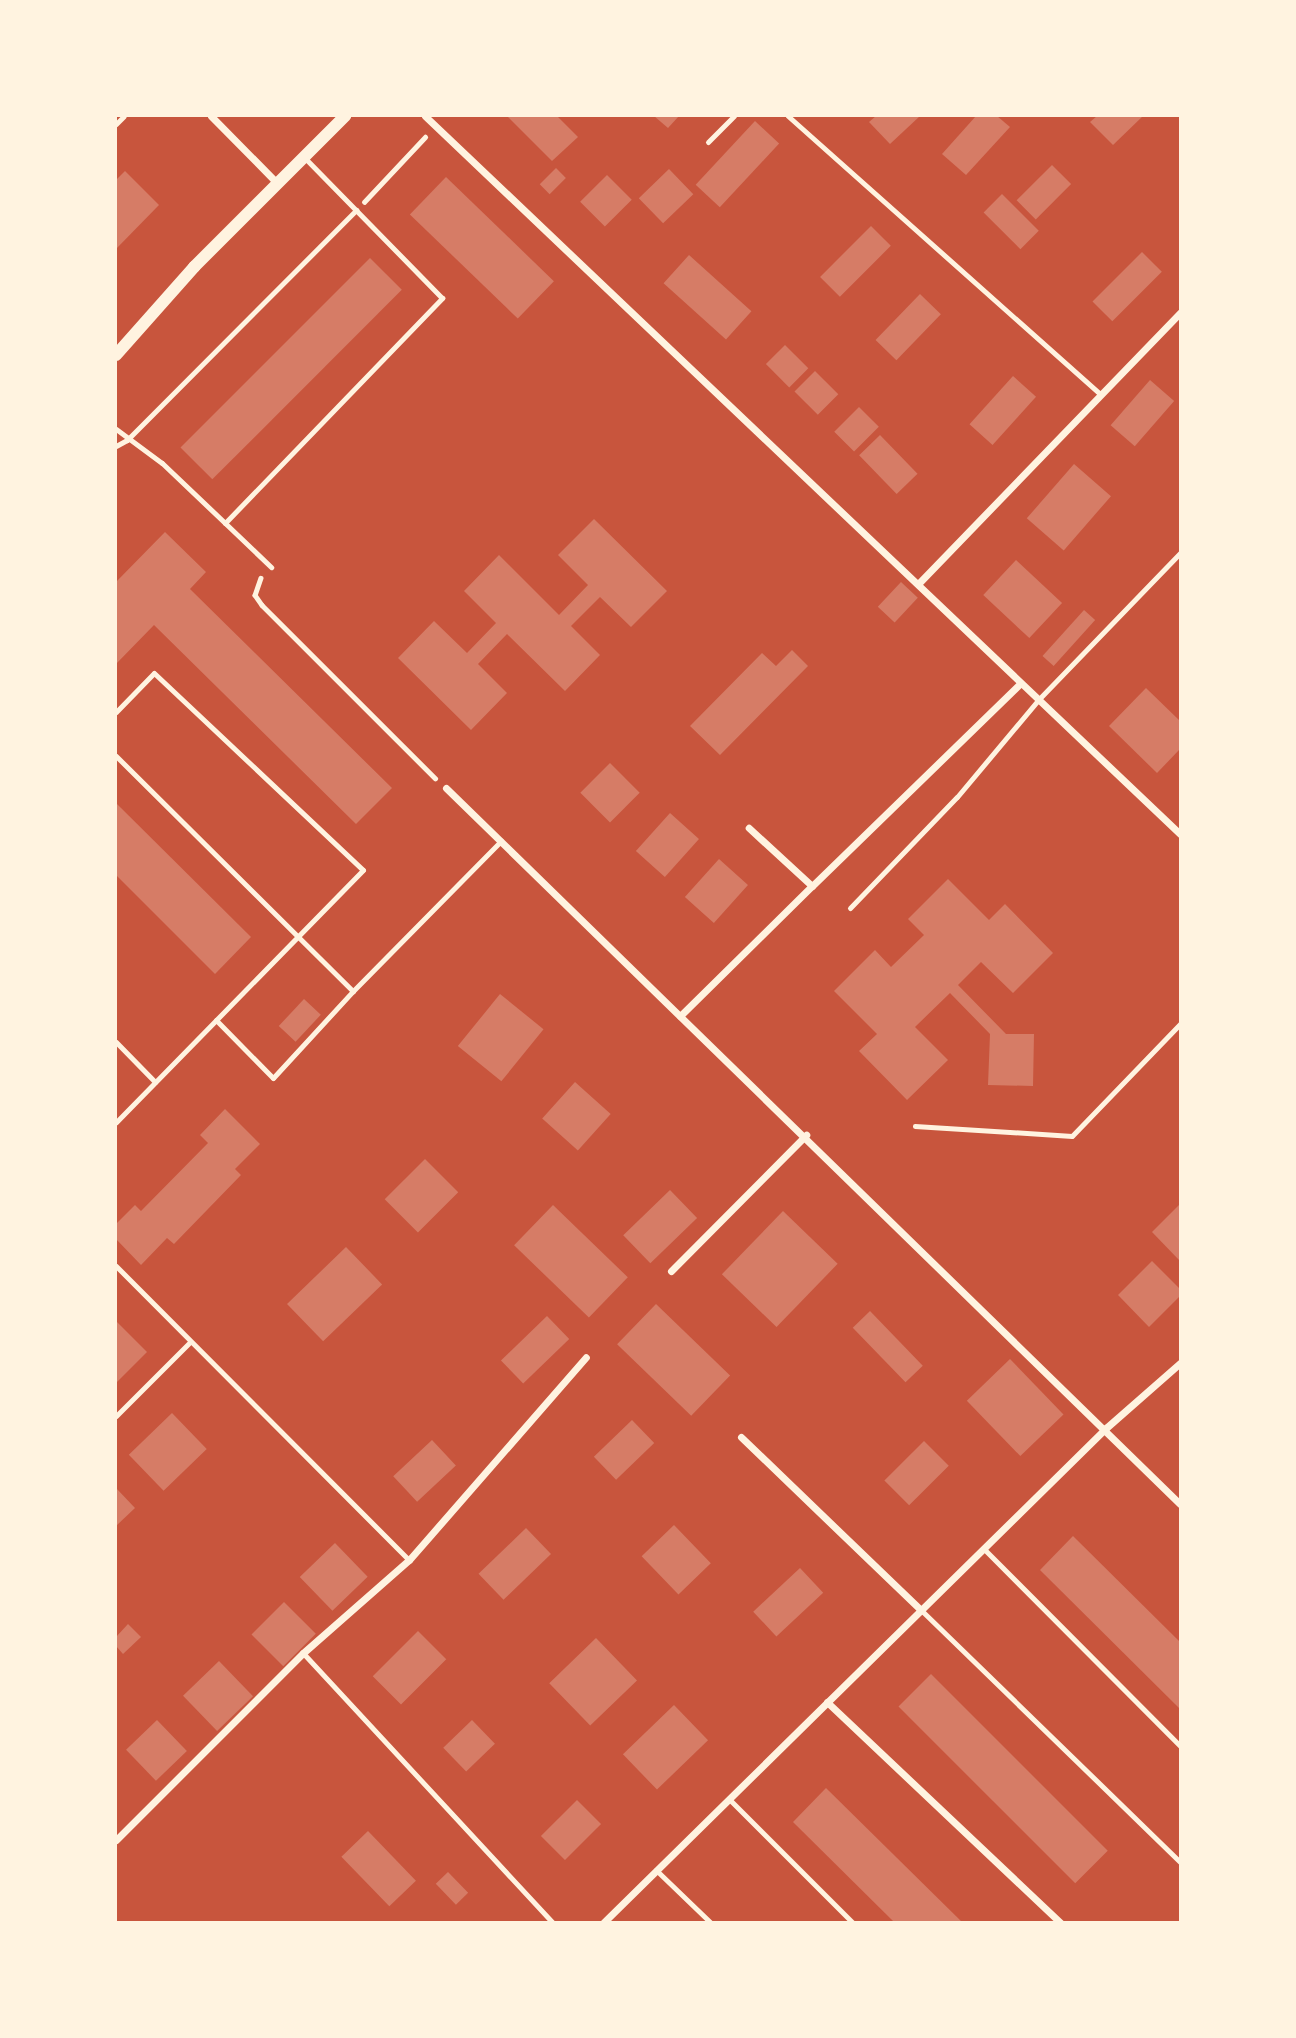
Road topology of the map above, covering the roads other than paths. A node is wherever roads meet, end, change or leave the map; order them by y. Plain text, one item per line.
1 (124, 116) edge
2 (211, 116) edge
3 (345, 116) edge
4 (425, 116) edge
5 (734, 116) edge
6 (788, 116) edge
7 (116, 124) edge
8 (708, 142) dead end
9 (304, 157) junction
10 (277, 183) junction
11 (356, 210) junction
12 (1181, 313) edge
13 (116, 355) edge
14 (1101, 396) junction
15 (116, 429) edge
16 (127, 440) junction
17 (116, 446) edge
18 (225, 523) junction
19 (1181, 553) edge
20 (271, 567) road end
21 (918, 584) junction
22 (1020, 684) junction
23 (1039, 699) junction
24 (116, 712) edge
25 (116, 756) edge
26 (446, 788) road end
27 (749, 828) dead end
28 (1181, 834) edge
29 (501, 841) junction
30 (812, 886) junction
31 (850, 908) dead end
32 (298, 938) junction
33 (353, 991) junction
34 (680, 1016) junction
35 (216, 1020) junction
36 (116, 1042) edge
37 (155, 1082) junction
38 (116, 1122) edge
39 (806, 1135) junction
40 (116, 1266) edge
41 (671, 1271) dead end
42 (190, 1342) junction
43 (586, 1357) dead end
44 (1181, 1363) edge
45 (116, 1416) edge
46 (1107, 1428) junction
47 (740, 1437) dead end
48 (1181, 1504) edge
49 (984, 1549) junction
50 (409, 1560) junction
51 (921, 1610) junction
52 (303, 1653) junction
53 (827, 1702) junction
54 (1181, 1746) edge
55 (729, 1798) junction
56 (116, 1840) edge
57 (1181, 1862) edge
58 (656, 1870) junction
59 (553, 1923) edge
60 (603, 1923) edge
61 (711, 1923) edge
62 (853, 1923) edge
63 (1061, 1923) edge

1 - 7 lane
2 - 10 street
3 - 9 street
4 - 21 street
5 - 8 lane
6 - 14 lane
9 - 10 street
9 - 11 lane
10 - 13 street
11 - 16 lane
11 - 18 lane
12 - 14 street
14 - 21 street
15 - 16 lane
16 - 17 lane
16 - 18 lane
18 - 20 lane
19 - 23 lane
21 - 22 street
22 - 23 street
22 - 30 street
23 - 28 street
23 - 31 lane
24 - 32 lane
25 - 32 lane
26 - 29 street
27 - 30 street
29 - 33 lane
29 - 34 street
30 - 34 street
32 - 33 lane
32 - 35 lane
33 - 35 lane
34 - 39 street
35 - 37 lane
36 - 37 lane
37 - 38 lane
39 - 41 street
39 - 46 street
40 - 42 lane
42 - 45 lane
42 - 50 lane
43 - 50 street
44 - 46 street
46 - 48 street
46 - 49 street
47 - 51 street
49 - 51 street
49 - 54 lane
50 - 52 street
51 - 53 street
51 - 57 lane
52 - 56 street
52 - 59 lane
53 - 55 street
53 - 63 street
55 - 58 street
55 - 62 lane
58 - 60 street
58 - 61 lane

